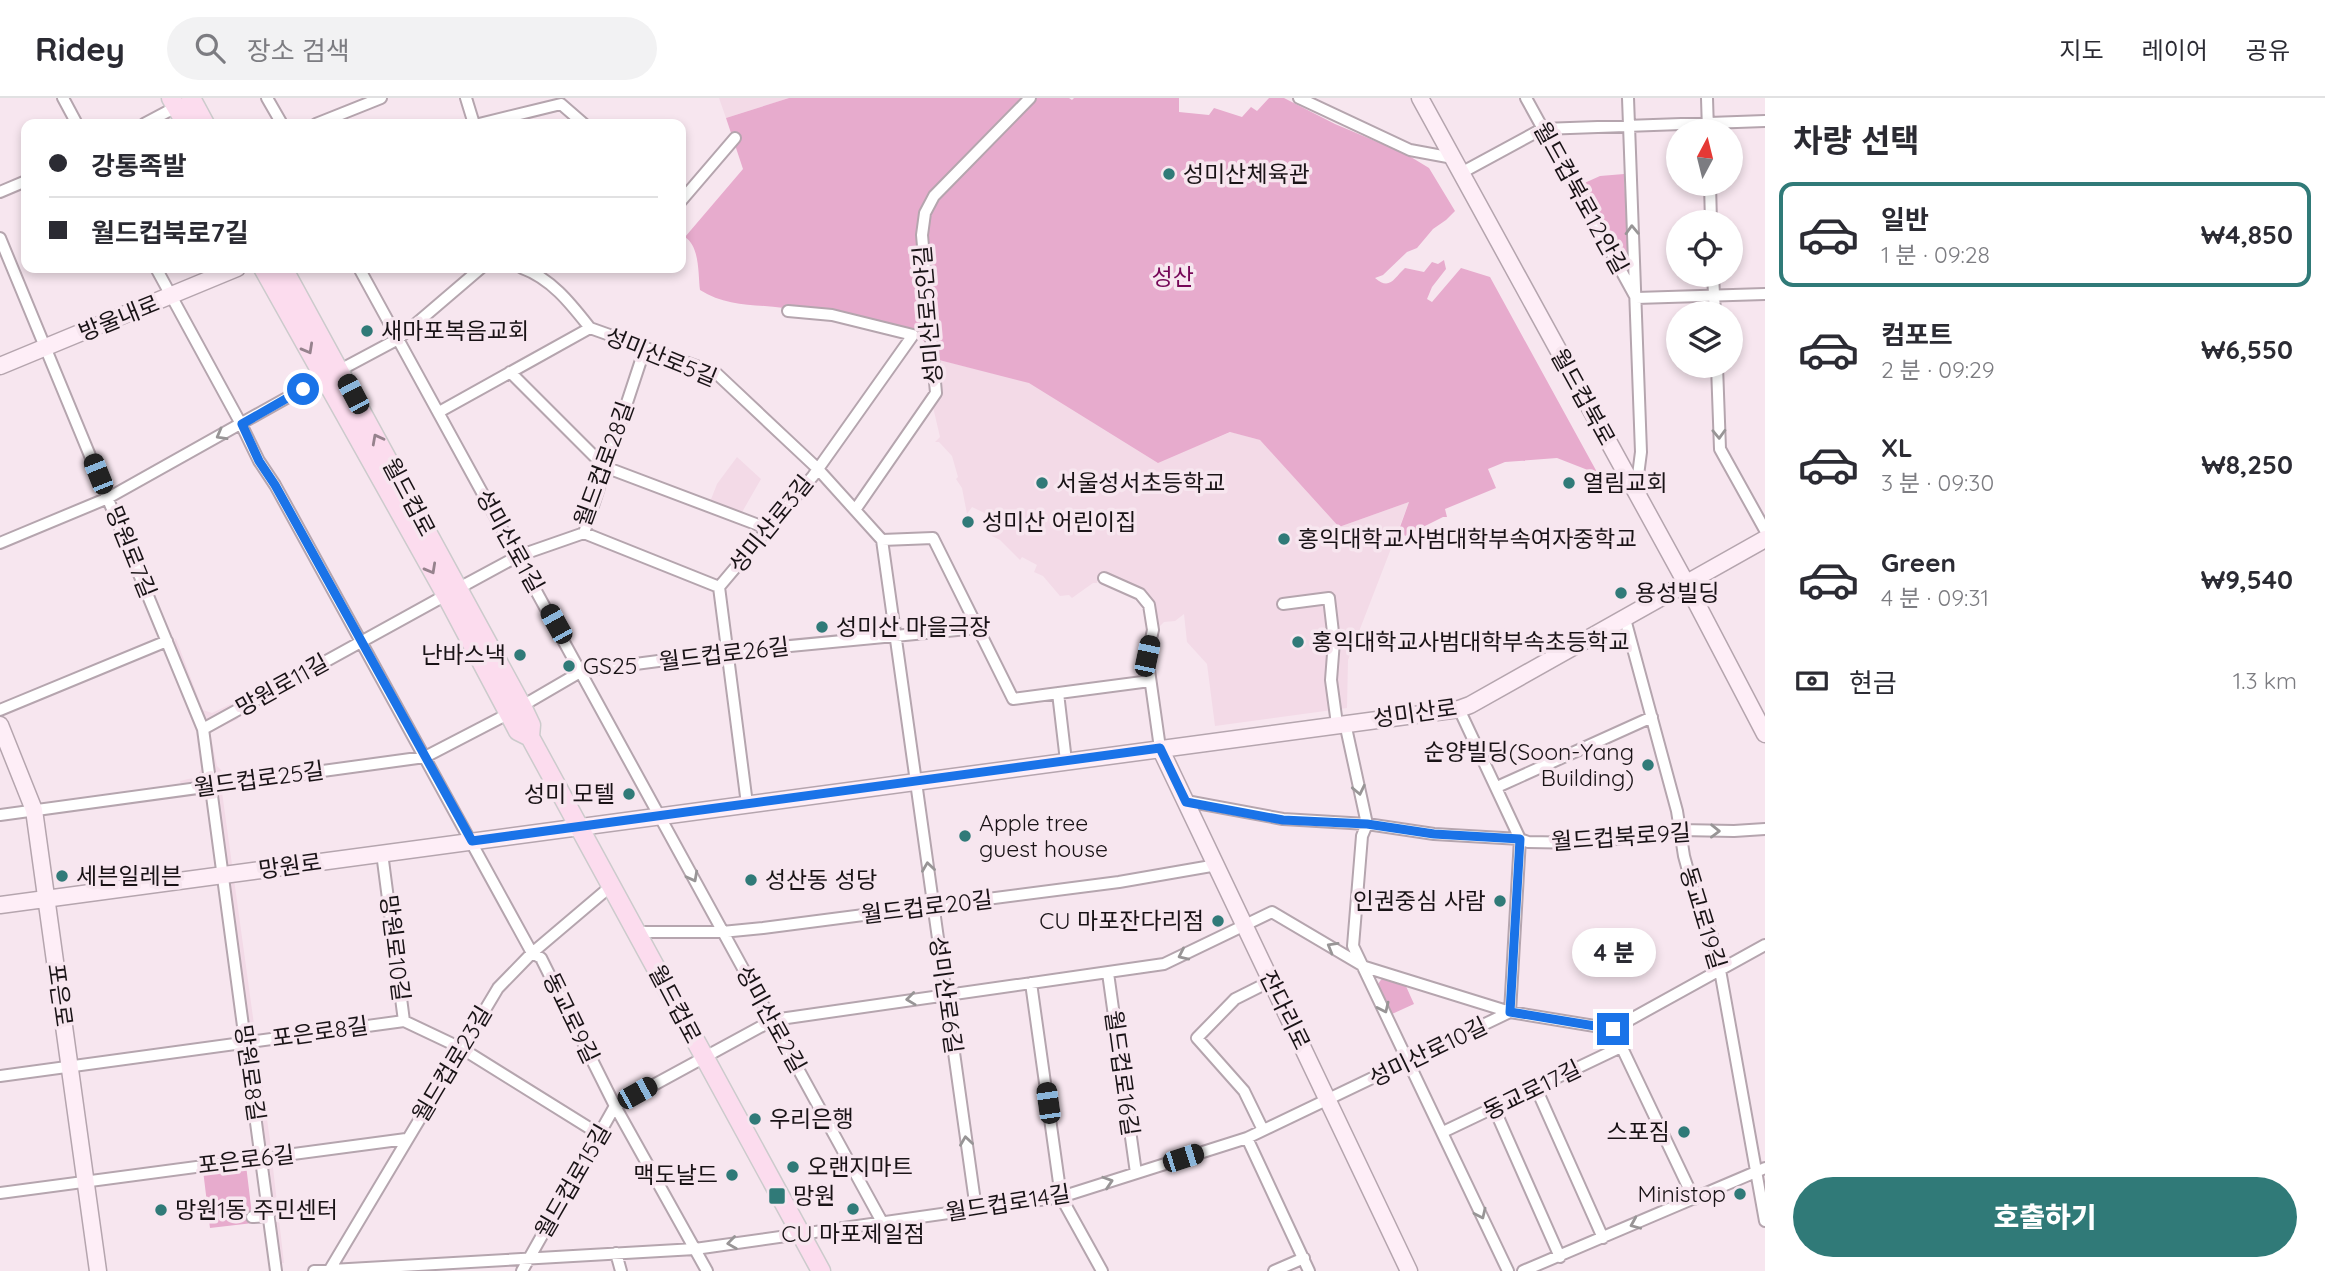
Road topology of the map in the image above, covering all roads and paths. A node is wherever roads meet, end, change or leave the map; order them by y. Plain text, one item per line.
1 (63, 98) edge
2 (267, 98) edge
3 (381, 98) edge
4 (466, 98) edge
5 (1030, 98) edge
6 (1298, 98) edge
7 (1420, 98) edge
8 (1525, 98) edge
9 (1628, 98) edge
10 (1707, 98) edge
11 (184, 100) edge
12 (75, 119) edge
13 (152, 119) edge
14 (186, 119) edge
15 (201, 119) edge
16 (279, 119) edge
17 (328, 119) edge
18 (475, 119) edge
19 (498, 119) edge
20 (578, 119) edge
21 (1708, 119) edge
22 (1765, 121) edge
23 (1743, 123) edge
24 (1629, 125) junction
25 (1666, 126) edge
26 (1542, 129) junction
27 (735, 138) dead end
28 (1453, 158) junction
29 (1461, 173) junction
30 (21, 183) edge
31 (0, 192) edge
32 (686, 195) edge
33 (0, 239) edge
34 (159, 273) edge
35 (225, 273) edge
36 (267, 273) edge
37 (284, 273) edge
38 (362, 273) edge
39 (475, 273) edge
40 (533, 273) edge
41 (1714, 287) edge
42 (1765, 294) edge
43 (172, 296) junction
44 (1714, 296) junction
45 (1636, 298) junction
46 (1714, 301) edge
47 (294, 307) junction
48 (788, 311) dead end
49 (590, 328) junction
50 (398, 339) junction
51 (46, 348) junction
52 (645, 348) junction
53 (0, 366) edge
54 (510, 372) junction
55 (332, 374) junction
56 (1717, 378) edge
57 (439, 412) junction
58 (242, 424) junction
59 (605, 467) junction
60 (817, 468) junction
61 (1635, 494) junction
62 (108, 498) junction
63 (855, 510) junction
64 (769, 529) junction
65 (1765, 530) edge
66 (584, 533) junction
67 (1765, 539) edge
68 (882, 540) junction
69 (0, 542) edge
70 (518, 556) junction
71 (1104, 578) dead end
72 (1686, 583) junction
73 (719, 587) junction
74 (452, 591) junction
75 (1283, 604) dead end
76 (1625, 619) junction
77 (978, 628) junction
78 (895, 636) junction
79 (167, 640) junction
80 (361, 642) junction
81 (727, 652) junction
82 (582, 671) junction
83 (1150, 681) junction
84 (1058, 693) junction
85 (1459, 709) junction
86 (0, 710) edge
87 (515, 710) junction
88 (1652, 717) junction
89 (1341, 724) junction
90 (0, 725) edge
91 (203, 729) junction
92 (1765, 734) edge
93 (1160, 748) junction
94 (425, 757) junction
95 (1066, 761) junction
96 (915, 781) junction
97 (212, 785) junction
98 (1497, 787) junction
99 (1186, 802) junction
100 (747, 804) junction
101 (34, 810) junction
102 (0, 815) edge
103 (661, 817) junction
104 (1367, 824) junction
105 (579, 827) junction
106 (1680, 830) junction
107 (1765, 830) edge
108 (1520, 839) junction
109 (472, 841) junction
110 (382, 853) junction
111 (1217, 865) junction
112 (223, 875) junction
113 (611, 886) junction
114 (47, 899) junction
115 (0, 905) edge
116 (933, 906) junction
117 (1245, 926) junction
118 (636, 932) junction
119 (722, 932) junction
120 (1765, 945) edge
121 (532, 953) junction
122 (1365, 967) junction
123 (1720, 970) junction
124 (1108, 973) junction
125 (1271, 981) junction
126 (1031, 983) junction
127 (946, 995) junction
128 (1510, 1012) junction
129 (773, 1020) junction
130 (404, 1021) junction
131 (1613, 1029) junction
132 (246, 1042) junction
133 (1621, 1047) junction
134 (461, 1048) junction
135 (704, 1057) junction
136 (1408, 1060) junction
137 (70, 1067) junction
138 (0, 1076) edge
139 (1536, 1088) junction
140 (1328, 1101) junction
141 (615, 1105) junction
142 (1494, 1108) junction
143 (1263, 1130) junction
144 (1443, 1132) junction
145 (599, 1134) junction
146 (1247, 1138) junction
147 (406, 1139) junction
148 (262, 1157) junction
149 (1760, 1170) edge
150 (1136, 1173) junction
151 (86, 1180) junction
152 (0, 1193) edge
153 (1061, 1197) junction
154 (1694, 1199) junction
155 (976, 1209) junction
156 (269, 1216) junction
157 (252, 1217) dead end
158 (1765, 1221) edge
159 (882, 1222) junction
160 (800, 1233) junction
161 (1603, 1238) junction
162 (695, 1249) junction
163 (616, 1253) junction
164 (1560, 1256) junction
165 (529, 1258) junction
166 (1304, 1258) junction
167 (98, 1271) edge
168 (276, 1271) edge
169 (314, 1271) edge
170 (329, 1271) edge
171 (522, 1271) edge
172 (621, 1271) edge
173 (707, 1271) edge
174 (821, 1271) edge
175 (1102, 1271) edge
176 (1274, 1271) edge
177 (1310, 1271) edge
178 (1409, 1271) edge
179 (1508, 1271) edge
180 (1523, 1271) edge

1 - 12 street
2 - 16 street
3 - 17 street
4 - 18 street
5 - 63 street, 성미산로5안길
6 - 28 street
7 - 28 street, 월드컵북로
8 - 26 street, 월드컵북로12안길
9 - 24 street
10 - 21 street
11 - 13 street
11 - 14 main road
11 - 15 main road
19 - 20 street
22 - 23 street
24 - 25 street
24 - 26 street
45 -> 24 street
26 - 29 street
26 - 45 street, 월드컵북로12안길
27 - 32 street
28 - 29 street, 월드컵북로
29 - 61 street, 월드컵북로
30 - 31 street
33 - 51 street, 망원로7길
34 - 43 street
35 - 43 street, 방울내로
36 - 47 main road, 월드컵로
37 - 47 main road, 월드컵로
38 - 50 street, 성미산로1길
39 - 50 street
40 - 49 street
41 - 44 street
42 - 44 street
43 - 51 street, 방울내로
43 - 58 street
44 - 45 street
44 - 46 street
45 - 61 street
47 - 55 main road, 월드컵로
48 - 60 street, 성미산로3길
49 - 52 street, 성미산로5길
49 - 54 street, 성미산로5길
50 - 55 street
50 - 57 street, 성미산로1길
51 - 53 street, 방울내로
51 - 62 street, 망원로7길
52 - 59 street, 월드컵로28길
52 - 60 street, 성미산로5길
54 - 57 street, 성미산로5길
54 - 59 street
55 - 58 street
55 - 74 main road, 월드컵로
56 -> 65 street
57 - 70 street, 성미산로1길
58 -> 62 street
58 - 80 street
59 - 64 street
59 - 66 street, 월드컵로28길
60 - 63 street, 성미산로5길
60 - 64 street, 성미산로3길
61 - 72 street, 월드컵북로
62 - 69 street
62 - 79 street, 망원로7길
63 - 68 street, 성미산로5길
64 - 73 street, 성미산로3길
66 - 70 street, 월드컵로28길
66 - 73 street
67 - 72 street, 성미산로
68 - 77 street
68 - 78 street
70 - 74 street, 월드컵로28길
70 - 82 street, 성미산로1길
71 - 83 street
72 - 76 street, 성미산로
72 - 92 street, 월드컵북로
73 - 81 street, 성미산로3길
74 - 80 street
74 - 87 main road, 월드컵로
75 - 89 street
76 - 85 street, 성미산로
76 - 88 street, 동교로19길
77 - 78 street, 월드컵로26길
77 - 84 street
78 - 81 street, 월드컵로26길
78 - 96 street
79 - 86 street
79 - 91 street, 망원로7길
80 - 91 street, 망원로11길
80 - 94 street
81 - 82 street, 월드컵로26길
81 - 100 street, 성미산로3길
82 - 87 street, 월드컵로26길
82 - 103 street, 성미산로1길
83 - 84 street
83 - 93 street
84 - 95 street
85 - 89 street, 성미산로
85 - 98 street, 성미산로10길
87 - 94 street, 월드컵로25길
87 - 105 main road, 월드컵로
88 - 98 street
88 - 106 street, 동교로19길
89 - 93 street, 성미산로
89 -> 104 street
90 - 101 street, 포은로
91 - 97 street, 망원로7길
93 - 95 street, 성미산로
93 - 99 street, 잔다리로
94 - 97 street, 월드컵로25길
94 - 109 street
95 - 96 street, 성미산로
96 - 100 street, 성미산로
116 -> 96 street, 성미산로6길
97 - 101 street, 월드컵로25길
97 - 112 street, 망원로7길
98 - 108 street, 성미산로10길
99 - 104 street, 월드컵북로9길
99 - 111 street, 잔다리로
100 - 103 street, 성미산로
101 - 102 street, 월드컵로25길
101 - 114 street, 포은로
103 - 105 street, 성미산로
103 -> 119 street, 성미산로2길
104 - 108 street, 월드컵북로9길
104 - 122 street
105 - 109 street, 망원로
105 - 113 main road, 월드컵로
106 -> 107 street, 월드컵북로9길
106 - 108 street, 월드컵북로9길
106 - 123 street, 동교로19길
108 - 128 street, 성미산로10길
109 - 110 street, 망원로
109 - 121 street, 동교로9길
110 - 112 street, 망원로
110 - 130 street, 망원로10길
111 - 116 street, 월드컵로20길
111 - 117 street, 잔다리로
112 - 114 street, 망원로
112 - 132 street, 망원로8길
113 - 118 main road, 월드컵로
113 - 121 street, 월드컵로23길
114 - 115 street, 망원로
114 - 137 street, 포은로
116 - 119 street, 월드컵로20길
116 - 127 street, 성미산로6길
122 -> 117 street
117 -> 124 street
117 - 125 street, 잔다리로
118 - 119 street, 월드컵로20길
118 - 135 main road, 월드컵로
119 - 129 street, 성미산로2길
120 - 123 street
121 - 134 street, 월드컵로23길
121 - 141 street, 동교로9길
122 - 128 street
122 -> 136 street
123 - 131 street
123 - 149 street, 동교로19길
124 - 126 street
124 - 150 street, 월드컵로16길
125 - 140 street, 잔다리로
125 - 143 street
126 - 127 street
126 - 153 street
127 -> 129 street
155 -> 127 street, 성미산로6길
128 - 131 street
128 - 136 street, 성미산로10길
129 - 135 street
129 - 159 street, 성미산로2길
130 - 132 street, 포은로8길
130 - 134 street, 망원로10길
131 - 133 street
132 - 137 street, 포은로8길
132 - 148 street, 망원로8길
133 - 139 street, 동교로17길
133 - 154 street
134 - 145 street, 망원로10길
134 - 147 street, 월드컵로23길
135 - 141 street, 월드컵로15길
135 - 160 main road, 월드컵로
136 - 140 street, 성미산로10길
136 - 144 street
137 - 138 street, 포은로8길
137 - 151 street, 포은로
139 - 142 street, 동교로17길
139 - 161 street
140 - 143 street, 월드컵로14길
140 - 178 street, 잔다리로
141 - 145 street, 월드컵로15길
141 - 162 street, 동교로9길
142 - 144 street, 동교로17길
142 - 164 street
143 - 146 street, 월드컵로14길
144 -> 179 street
145 - 165 street, 월드컵로15길
146 - 150 street, 월드컵로14길
146 - 166 street
147 - 148 street, 포은로6길
147 - 170 street, 월드컵로23길
148 - 151 street, 포은로6길
148 - 156 street, 망원로8길
149 - 154 street
149 - 158 street, 동교로19길
153 -> 150 street, 월드컵로14길
151 - 152 street, 포은로6길
151 - 167 street, 포은로
153 - 155 street, 월드컵로14길
153 - 175 street
154 -> 161 street
155 - 159 street, 월드컵로14길
156 - 157 street
156 - 168 street, 망원로8길
159 - 160 street, 월드컵로14길
160 -> 162 street, 월드컵로14길
160 - 174 main road, 월드컵로
161 - 164 street
162 - 163 street, 월드컵로14길
162 - 173 street, 동교로9길
163 - 165 street, 월드컵로14길
163 - 172 street
164 - 180 street
165 - 170 street, 월드컵로14길
165 - 171 street, 월드컵로15길
166 - 176 street
166 - 177 street
169 - 170 street, 월드컵로14길

